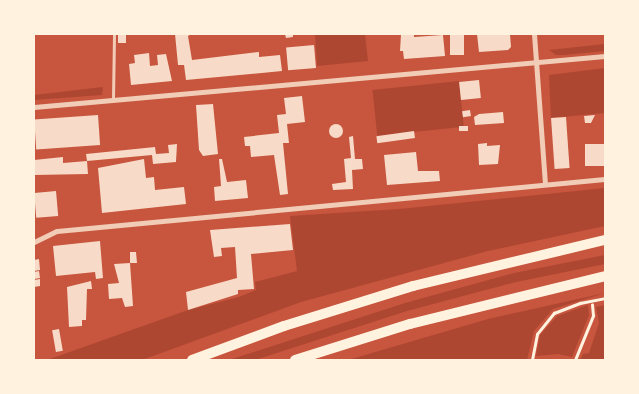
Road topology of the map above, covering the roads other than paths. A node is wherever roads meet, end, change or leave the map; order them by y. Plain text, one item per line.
1 (114, 34) edge
2 (534, 34) edge
3 (605, 56) edge
4 (536, 62) junction
5 (113, 100) junction
6 (34, 107) edge
7 (605, 179) edge
8 (546, 184) junction
9 (605, 240) edge
10 (34, 242) edge
11 (605, 276) edge
12 (192, 360) edge
13 (295, 360) edge

1 - 5 lane
2 - 4 street
3 - 4 street
4 - 5 street
4 - 8 street
5 - 6 street
7 - 8 street
8 - 10 street
9 - 12 main road
11 - 13 main road

